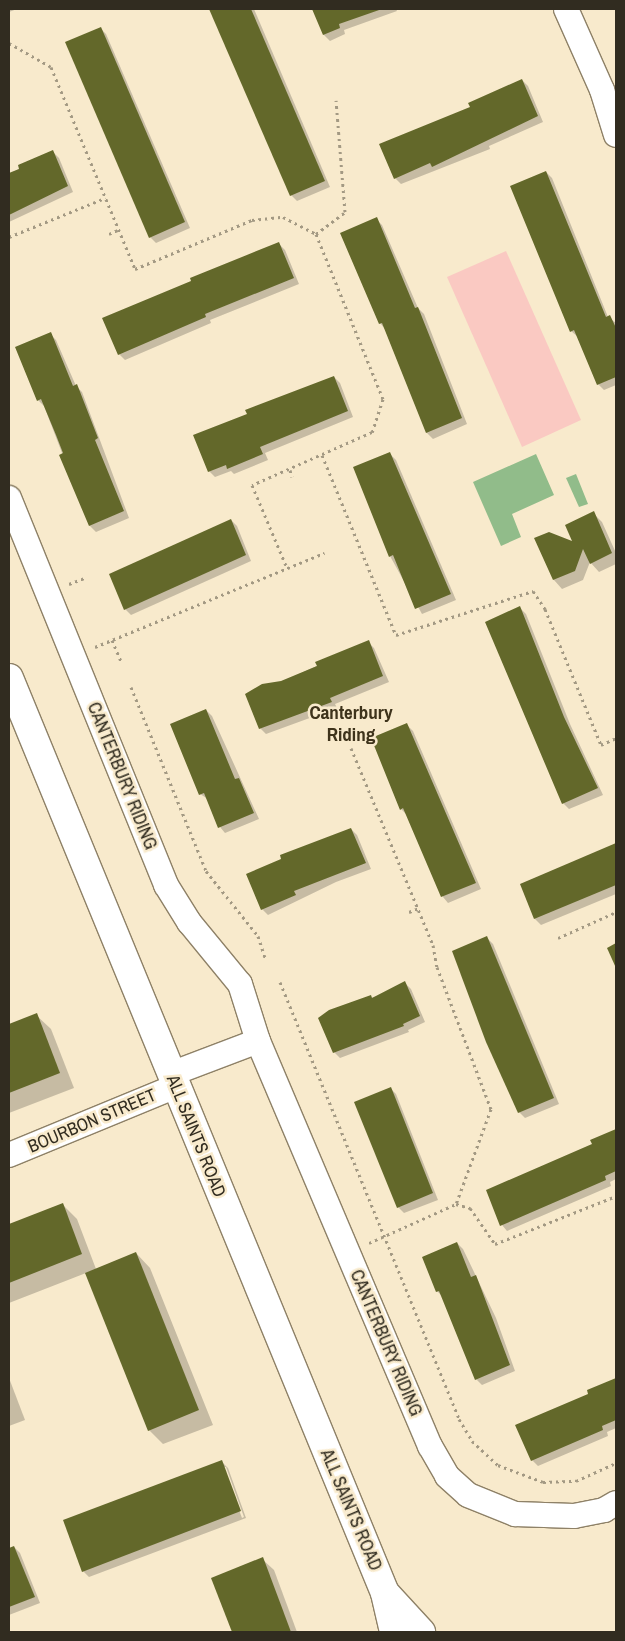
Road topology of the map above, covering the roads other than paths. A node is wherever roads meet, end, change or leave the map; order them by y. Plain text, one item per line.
1 (566, 9) edge
2 (616, 136) edge
3 (9, 498) edge
4 (9, 678) edge
5 (258, 1040) junction
6 (173, 1080) junction
7 (9, 1156) edge
8 (616, 1504) edge
9 (385, 1593) junction
10 (394, 1632) edge
11 (420, 1632) edge

1 - 2 street
3 - 5 street, CANTERBURY RIDING
4 - 6 street, ALL SAINTS ROAD
5 - 6 street
5 - 8 street, CANTERBURY RIDING
6 - 7 street, BOURBON STREET
6 - 9 street, ALL SAINTS ROAD
9 - 10 street, ALL SAINTS ROAD
9 - 11 street, ALL SAINTS ROAD

